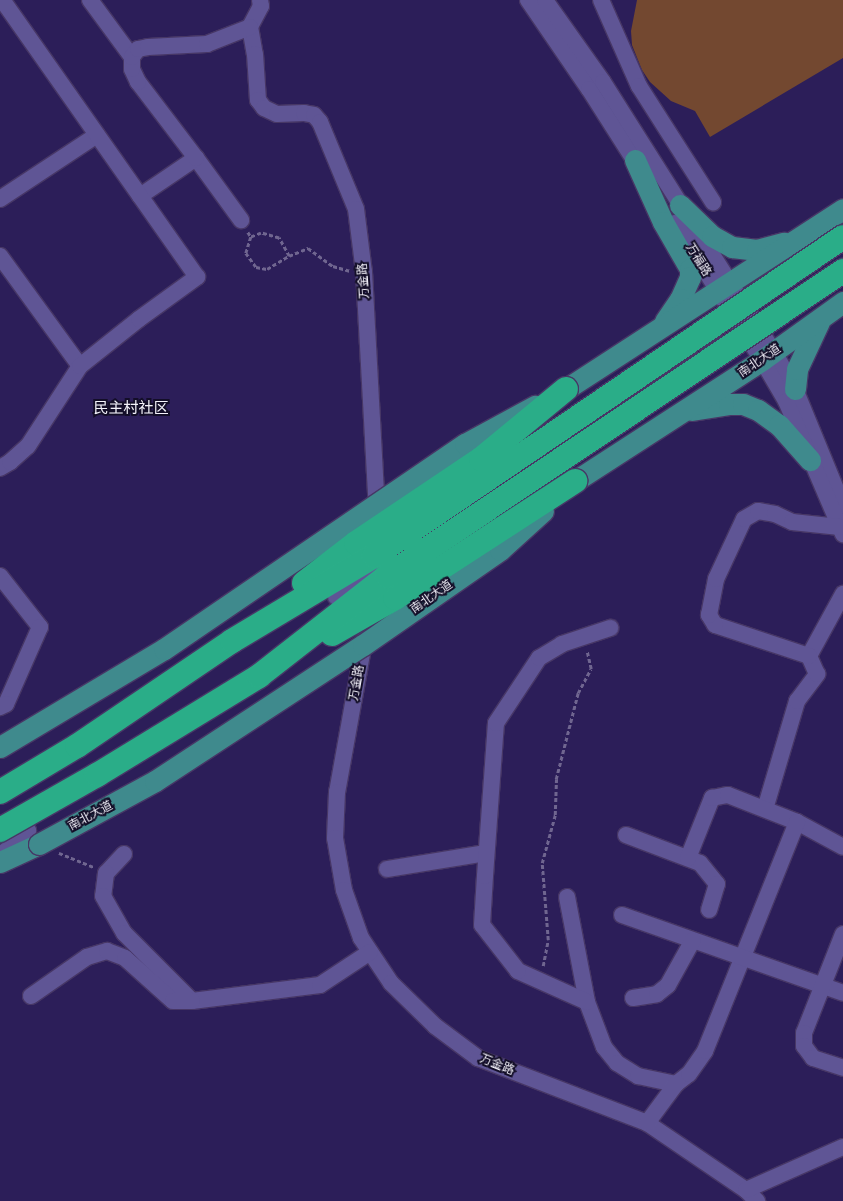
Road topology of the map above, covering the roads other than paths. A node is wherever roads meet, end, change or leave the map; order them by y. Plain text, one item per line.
1 (90, 0) edge
2 (260, 0) edge
3 (528, 0) edge
4 (545, 0) edge
5 (601, 0) edge
6 (3, 1) edge
7 (250, 27) junction
8 (132, 57) junction
9 (97, 135) junction
10 (196, 158) junction
11 (634, 160) junction
12 (140, 196) junction
13 (0, 199) edge
14 (713, 202) dead end
15 (680, 205) junction
16 (843, 209) edge
17 (241, 220) dead end
18 (843, 237) edge
19 (799, 239) junction
20 (0, 256) edge
21 (843, 270) edge
22 (724, 288) junction
23 (843, 302) edge
24 (822, 317) junction
25 (743, 328) junction
26 (654, 332) junction
27 (768, 356) junction
28 (80, 366) junction
29 (566, 389) junction
30 (795, 389) junction
31 (684, 412) junction
32 (810, 460) junction
33 (0, 468) edge
34 (575, 482) junction
35 (843, 506) edge
36 (842, 531) edge
37 (379, 561) junction
38 (0, 576) edge
39 (843, 594) edge
40 (610, 628) dead end
41 (232, 641) junction
42 (809, 656) junction
43 (259, 676) junction
44 (0, 707) edge
45 (0, 747) edge
46 (0, 792) edge
47 (765, 809) junction
48 (797, 822) junction
49 (0, 830) edge
50 (626, 835) dead end
51 (34, 838) junction
52 (843, 847) edge
53 (486, 853) junction
54 (124, 854) dead end
55 (0, 856) edge
56 (688, 858) junction
57 (0, 862) edge
58 (387, 869) dead end
59 (567, 897) dead end
60 (709, 910) dead end
61 (622, 915) dead end
62 (843, 934) edge
63 (693, 940) junction
64 (370, 952) junction
65 (742, 958) junction
66 (823, 986) junction
67 (843, 993) edge
68 (31, 996) dead end
69 (633, 998) dead end
70 (192, 1001) junction
71 (586, 1002) junction
72 (843, 1068) edge
73 (676, 1084) junction
74 (647, 1123) junction
75 (843, 1147) edge
76 (752, 1195) edge

1 - 8 street
2 - 7 street
3 - 11 street, 万福路
4 - 15 street, 万福路
5 - 14 street
6 - 9 street
7 - 8 street
7 - 37 street, 万金路
8 - 10 street
9 - 12 street
9 - 13 street
10 - 12 street
10 - 17 street
11 - 22 street, 万福路
11 - 26 main road
12 - 28 street
15 - 19 main road
15 - 22 street, 万福路
16 - 19 main road
18 - 41 highway, bridge
19 - 22 main road
20 - 28 street
21 - 43 highway, bridge
22 - 25 street, 万福路
22 - 26 main road
23 - 24 main road, 南北大道
24 - 27 main road, 南北大道
24 - 30 main road
25 - 27 street, 万福路
25 - 37 street, bridge
26 - 29 main road
27 - 30 street, 万福路
27 - 31 main road, 南北大道
27 - 32 street, 万福路
28 - 33 street
29 - 41 highway, bridge
29 - 45 main road, bridge
30 - 35 street, 万福路
31 - 32 main road
31 - 34 main road, 南北大道
32 - 36 street, 万福路
34 - 43 highway, bridge
34 - 51 main road, 南北大道, bridge
36 - 42 street
37 - 64 street, 万金路
38 - 44 street
39 - 42 street
40 - 53 street
41 - 46 highway, bridge
42 - 47 street
43 - 49 highway, bridge
47 - 48 street
47 - 56 street
48 - 52 street
48 - 65 street
50 - 56 street
51 - 55 street
51 - 57 main road, 南北大道
53 - 58 street
53 - 71 street
54 - 70 street
56 - 60 street
59 - 71 street
61 - 63 street
62 - 66 street
63 - 65 street
63 - 69 street
64 - 70 street
64 - 74 street, 万金路
65 - 66 street
65 - 73 street
66 - 67 street
66 - 72 street
68 - 70 street
71 - 73 street
73 - 74 street
74 - 76 street, 万金路
75 - 76 street

